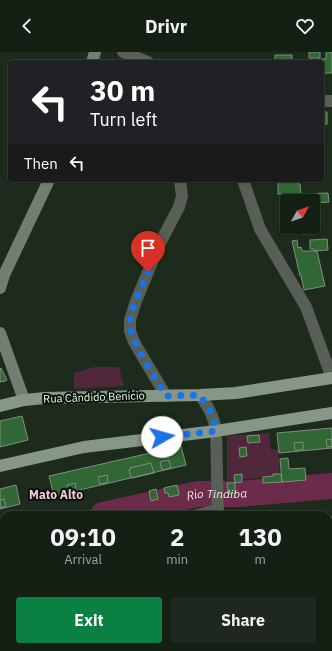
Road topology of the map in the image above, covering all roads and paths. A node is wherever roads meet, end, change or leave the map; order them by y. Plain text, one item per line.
1 (123, 52) edge
2 (143, 60) edge
3 (48, 182) edge
4 (180, 182) edge
5 (244, 182) edge
6 (0, 288) edge
7 (0, 332) edge
8 (0, 336) edge
9 (332, 378) edge
10 (200, 395) junction
11 (166, 396) junction
12 (24, 400) junction
13 (0, 406) edge
14 (332, 413) edge
15 (216, 431) junction
16 (0, 466) edge
17 (218, 508) edge

1 - 2 street
3 - 6 street
4 - 11 street
5 - 9 street
7 - 8 street
8 - 12 street
9 - 10 main road, Rua Cândido Benício
10 - 11 main road, Rua Cândido Benício
10 - 15 street
11 - 12 main road, Rua Cândido Benício
12 - 13 main road, Rua Cândido Benício
14 - 15 main road
15 - 16 main road
15 - 17 street

